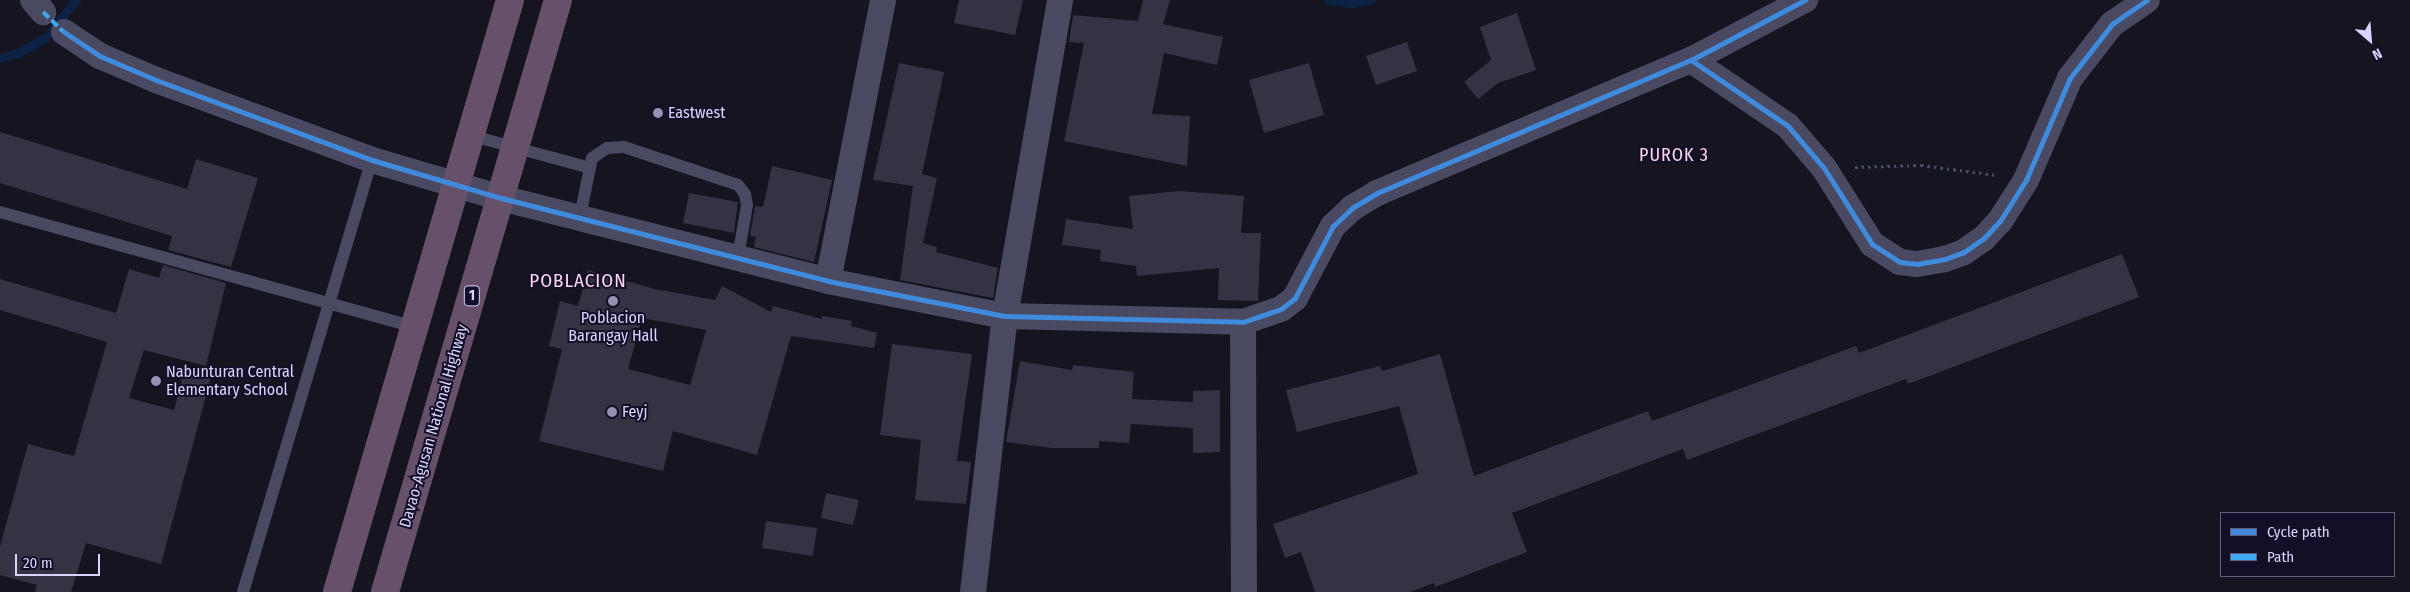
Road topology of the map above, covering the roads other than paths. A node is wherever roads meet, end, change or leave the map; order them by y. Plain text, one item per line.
1 (510, 0) edge
2 (558, 0) edge
3 (883, 0) edge
4 (1060, 0) edge
5 (1805, 0) edge
6 (2147, 0) edge
7 (64, 32) dead end
8 (1691, 60) junction
9 (470, 135) junction
10 (514, 150) junction
11 (372, 160) junction
12 (587, 167) junction
13 (458, 184) junction
14 (501, 198) junction
15 (0, 212) edge
16 (580, 216) junction
17 (738, 257) junction
18 (828, 281) junction
19 (330, 303) junction
20 (1005, 316) junction
21 (1243, 322) junction
22 (412, 326) junction
23 (243, 592) edge
24 (337, 592) edge
25 (385, 592) edge
26 (973, 592) edge
27 (1244, 592) edge

1 - 9 highway
2 - 10 highway, Davao-Agusan National Highway / 1
3 - 18 street
4 - 20 street
5 - 8 street
6 - 8 street
7 - 11 street
8 - 21 street
9 - 10 lane
9 - 13 highway
10 - 12 lane
10 - 14 highway, Davao-Agusan National Highway / 1
11 - 13 street
11 - 19 lane
12 - 16 lane
12 - 17 lane
13 - 14 street
13 - 22 highway
14 - 16 street
14 - 25 highway, Davao-Agusan National Highway / 1
15 - 19 lane
16 - 17 street
17 - 18 street
18 - 20 street
19 - 22 lane
19 - 23 lane
20 - 21 street
20 - 26 street
21 - 27 street
22 - 24 highway

